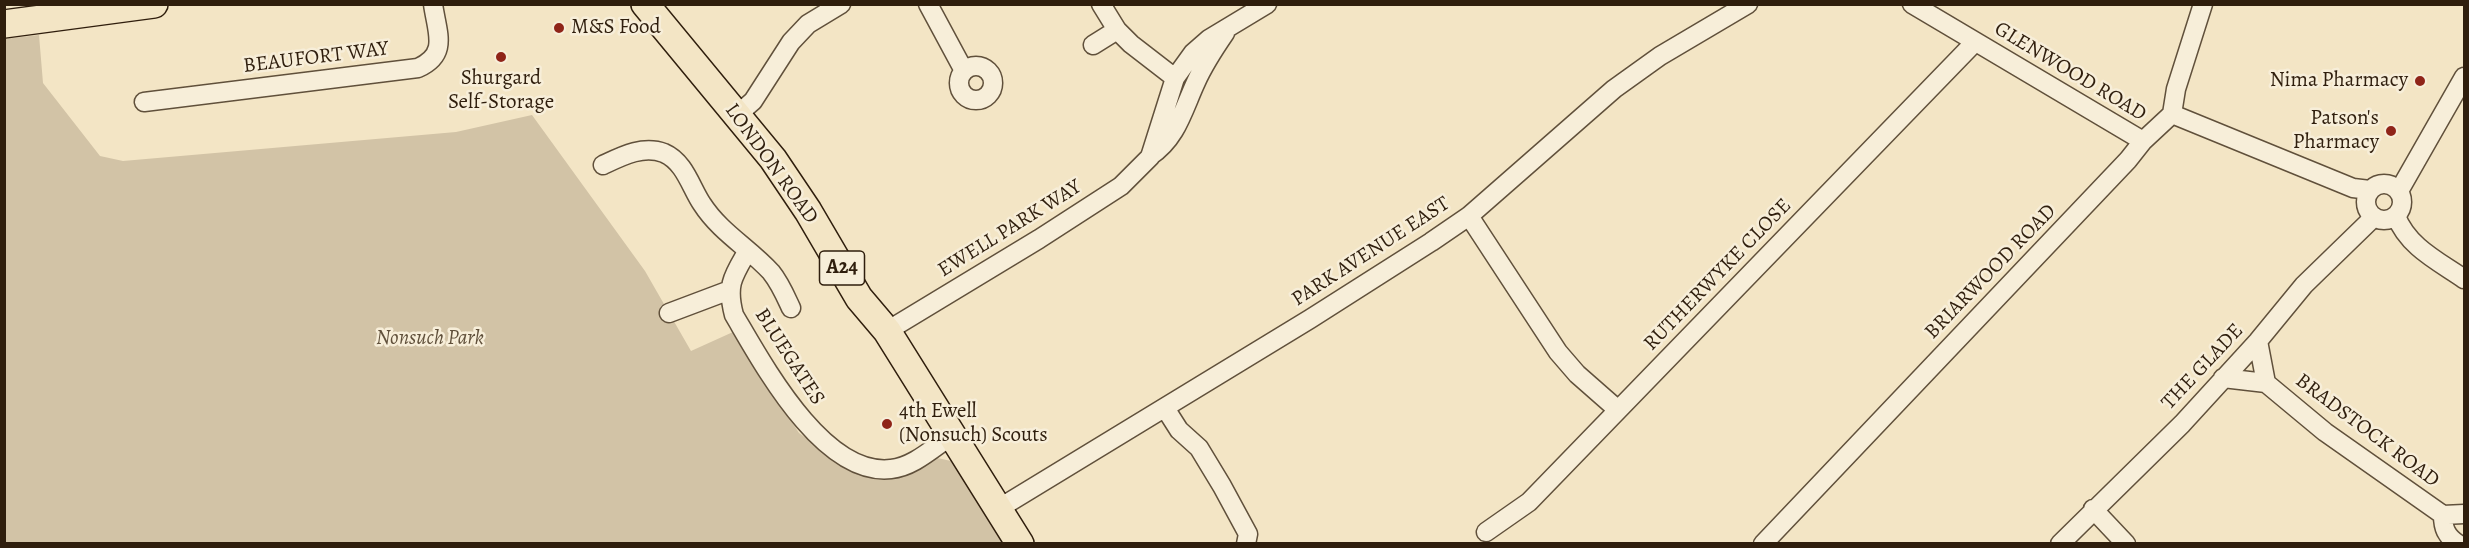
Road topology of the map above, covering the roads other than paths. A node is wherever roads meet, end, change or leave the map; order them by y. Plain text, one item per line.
1 (154, 4) edge
2 (433, 4) edge
3 (645, 4) edge
4 (841, 4) edge
5 (928, 4) edge
6 (1101, 4) edge
7 (1267, 4) edge
8 (1748, 4) edge
9 (1912, 4) edge
10 (2203, 4) edge
11 (4, 24) edge
12 (1229, 27) junction
13 (1117, 30) junction
14 (1975, 42) junction
15 (1093, 45) dead end
16 (963, 69) dead end
17 (2464, 77) edge
18 (1175, 78) junction
19 (144, 102) dead end
20 (2172, 114) junction
21 (737, 115) junction
22 (2143, 141) junction
23 (1150, 157) junction
24 (603, 165) dead end
25 (2370, 190) junction
26 (2399, 190) junction
27 (1469, 216) junction
28 (2396, 216) junction
29 (2374, 217) junction
30 (747, 252) junction
31 (2464, 279) edge
32 (730, 290) junction
33 (791, 308) dead end
34 (669, 313) dead end
35 (887, 331) junction
36 (2258, 341) junction
37 (2223, 378) junction
38 (2266, 383) junction
39 (1166, 408) junction
40 (1618, 410) junction
41 (951, 436) junction
42 (998, 509) junction
43 (2093, 509) junction
44 (2464, 514) edge
45 (2443, 515) junction
46 (1486, 532) dead end
47 (1020, 543) edge
48 (1246, 543) edge
49 (1763, 543) edge
50 (2060, 543) edge
51 (2126, 543) edge
52 (2458, 543) edge

1 - 11 highway
2 - 19 street, BEAUFORT WAY
3 - 21 highway, LONDON ROAD / A24
4 - 21 street
5 - 16 street
6 - 13 street
7 - 12 street, EWELL PARK WAY
8 - 27 street, PARK AVENUE EAST
9 - 14 street, GLENWOOD ROAD
10 - 20 street
12 - 18 street, EWELL PARK WAY
12 - 23 street, EWELL PARK WAY
13 - 15 street
13 - 18 street
14 - 22 street, GLENWOOD ROAD
14 - 40 street, RUTHERWYKE CLOSE
17 - 26 street
18 - 23 street, EWELL PARK WAY
20 - 22 street, BRIARWOOD ROAD
20 - 25 street
21 - 35 highway, LONDON ROAD / A24
22 - 49 street, BRIARWOOD ROAD
23 - 35 street, EWELL PARK WAY
24 - 30 street, BLUEGATES
25 - 26 street
25 - 29 street
26 - 28 street
27 - 39 street, PARK AVENUE EAST
27 - 40 street
28 - 29 street
28 - 31 street
29 - 36 street, THE GLADE
30 - 32 street
30 - 33 street, BLUEGATES
32 - 34 street
32 - 41 street, BLUEGATES
35 - 41 highway, LONDON ROAD / A24
36 - 37 street, THE GLADE
36 - 38 street, BRADSTOCK ROAD
37 - 38 street, BRADSTOCK ROAD
37 - 43 street, THE GLADE
38 - 45 street, BRADSTOCK ROAD
39 - 42 street, PARK AVENUE EAST
39 - 48 street
40 - 46 street, RUTHERWYKE CLOSE
41 - 42 highway, LONDON ROAD / A24
42 - 47 highway, LONDON ROAD / A24
43 - 50 street, THE GLADE
43 - 51 street
44 - 45 street, BRADSTOCK ROAD
45 - 52 street, BRADSTOCK ROAD

